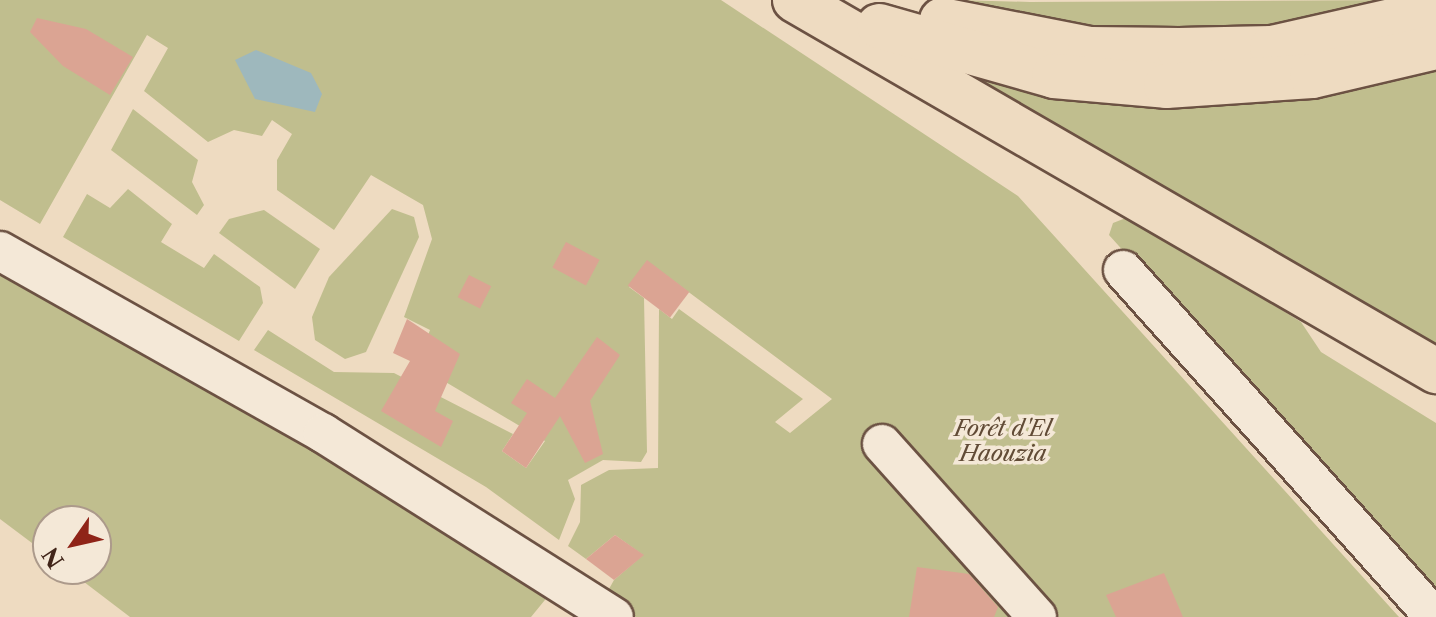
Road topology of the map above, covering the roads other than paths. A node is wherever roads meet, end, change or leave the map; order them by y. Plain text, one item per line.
1 (795, 0) edge
2 (813, 0) edge
3 (888, 0) edge
4 (1436, 11) edge
5 (1436, 47) edge
6 (0, 251) edge
7 (1123, 270) dead end
8 (1436, 371) edge
9 (882, 444) dead end
10 (614, 617) edge
11 (1037, 617) edge
12 (1434, 617) edge

1 - 8 highway
2 - 5 highway
3 - 4 highway
6 - 10 street
7 - 12 street
9 - 11 street

